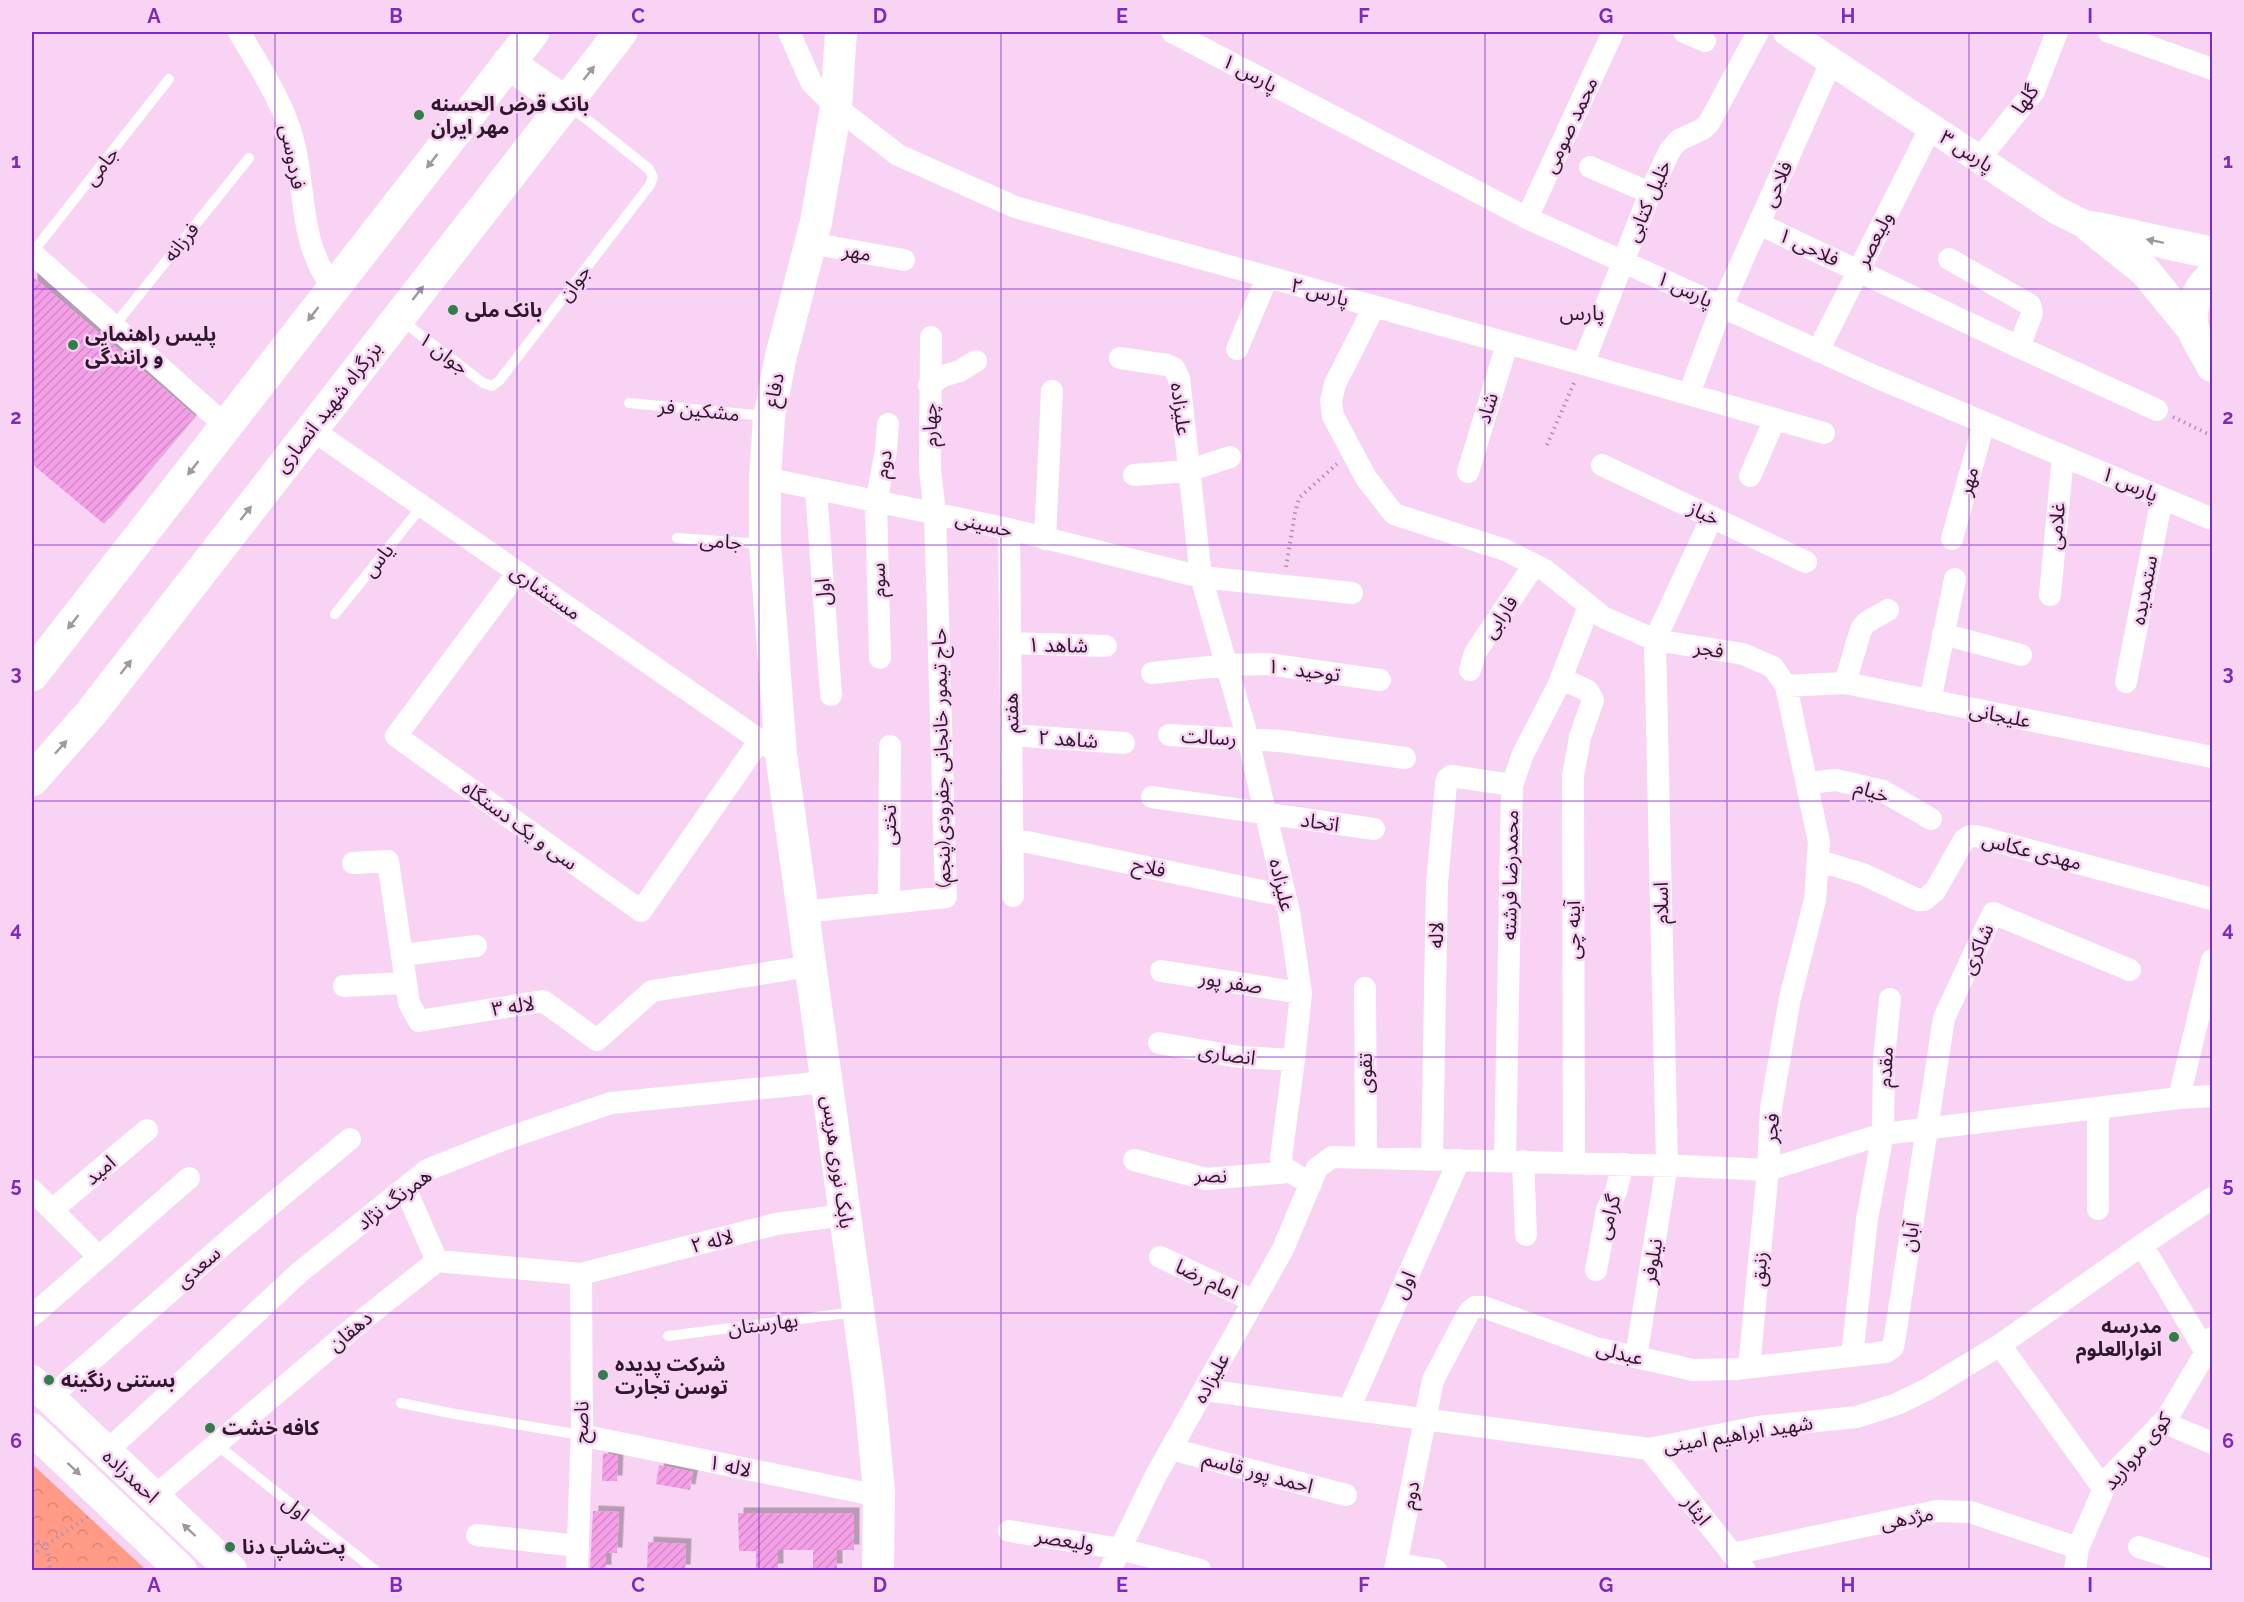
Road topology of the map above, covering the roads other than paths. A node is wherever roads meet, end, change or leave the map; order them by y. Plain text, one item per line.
1 (239, 32) edge
2 (533, 32) edge
3 (621, 32) edge
4 (789, 32) edge
5 (841, 32) edge
6 (1172, 32) edge
7 (1613, 32) edge
8 (1684, 32) edge
9 (1758, 32) edge
10 (1787, 32) edge
11 (2057, 32) edge
12 (2109, 32) edge
13 (1705, 41) dead end
14 (1831, 62) junction
15 (508, 63) junction
16 (2212, 69) edge
17 (169, 79) dead end
18 (566, 103) junction
19 (836, 107) junction
20 (1931, 127) junction
21 (249, 158) dead end
22 (1979, 159) junction
23 (1590, 167) dead end
24 (1650, 193) junction
25 (1527, 218) junction
26 (1759, 224) junction
27 (2090, 227) junction
28 (810, 243) junction
29 (32, 253) edge
30 (2212, 253) edge
31 (1948, 259) dead end
32 (904, 260) dead end
33 (1623, 261) junction
34 (1858, 270) junction
35 (2212, 276) edge
36 (1267, 278) junction
37 (333, 288) junction
38 (1722, 306) junction
39 (1374, 308) junction
40 (398, 318) junction
41 (114, 326) junction
42 (2194, 331) junction
43 (931, 336) dead end
44 (1507, 344) junction
45 (2019, 347) junction
46 (1237, 349) dead end
47 (1818, 351) junction
48 (1120, 358) dead end
49 (976, 361) dead end
50 (1583, 364) junction
51 (2212, 366) edge
52 (930, 385) junction
53 (492, 386) joint
54 (1053, 391) dead end
55 (1689, 394) junction
56 (629, 403) dead end
57 (2157, 410) road end
58 (769, 417) junction
59 (1775, 419) junction
60 (1984, 423) junction
61 (888, 424) dead end
62 (226, 426) junction
63 (311, 429) junction
64 (1824, 433) dead end
65 (2062, 456) junction
66 (1230, 457) dead end
67 (1602, 465) dead end
68 (1188, 471) junction
69 (1468, 472) dead end
70 (1134, 475) dead end
71 (1750, 476) dead end
72 (765, 478) junction
73 (816, 489) junction
74 (2162, 498) junction
75 (876, 503) junction
76 (422, 506) junction
77 (935, 513) junction
78 (1712, 517) junction
79 (2212, 519) edge
80 (1195, 524) dead end
81 (1009, 530) junction
82 (677, 538) dead end
83 (1046, 539) junction
84 (1952, 539) dead end
85 (765, 544) junction
86 (1806, 562) dead end
87 (1534, 565) junction
88 (518, 572) junction
89 (1201, 577) junction
90 (1954, 579) dead end
91 (1352, 594) dead end
92 (2050, 595) dead end
93 (1589, 606) junction
94 (1888, 610) dead end
95 (335, 614) dead end
96 (1943, 634) junction
97 (1655, 640) junction
98 (1010, 644) junction
99 (1106, 646) dead end
100 (2021, 655) dead end
101 (880, 658) dead end
102 (1228, 665) junction
103 (1470, 670) dead end
104 (1152, 673) dead end
105 (32, 675) edge
106 (1561, 678) junction
107 (1380, 680) dead end
108 (2126, 682) dead end
109 (1845, 683) junction
110 (1786, 686) junction
111 (831, 695) dead end
112 (1930, 701) junction
113 (1011, 735) junction
114 (1169, 735) dead end
115 (1248, 739) junction
116 (1124, 743) dead end
117 (890, 746) dead end
118 (770, 747) junction
119 (1406, 758) dead end
120 (2212, 758) edge
121 (32, 780) edge
122 (1808, 783) junction
123 (1512, 785) junction
124 (1152, 797) dead end
125 (1266, 814) junction
126 (1931, 819) dead end
127 (1374, 829) dead end
128 (1012, 839) junction
129 (1819, 861) junction
130 (353, 863) dead end
131 (1013, 896) dead end
132 (1285, 896) junction
133 (2212, 899) edge
134 (889, 903) junction
135 (803, 912) junction
136 (476, 946) dead end
137 (402, 955) junction
138 (2212, 960) edge
139 (810, 966) junction
140 (2130, 970) dead end
141 (1161, 971) dead end
142 (406, 983) junction
143 (344, 986) dead end
144 (1365, 988) dead end
145 (1301, 993) junction
146 (1890, 999) dead end
147 (2205, 1029) edge
148 (1159, 1043) dead end
149 (1294, 1060) junction
150 (826, 1082) junction
151 (2212, 1096) edge
152 (2179, 1098) junction
153 (2098, 1108) junction
154 (1927, 1128) junction
155 (147, 1130) dead end
156 (1883, 1134) junction
157 (350, 1139) dead end
158 (1366, 1158) junction
159 (1432, 1159) junction
160 (1134, 1160) dead end
161 (1459, 1160) junction
162 (1514, 1161) junction
163 (1574, 1163) junction
164 (1623, 1164) junction
165 (1667, 1165) junction
166 (1768, 1170) junction
167 (1289, 1172) junction
168 (1314, 1176) junction
169 (189, 1178) dead end
170 (405, 1188) junction
171 (32, 1190) edge
172 (2212, 1198) edge
173 (2098, 1209) dead end
174 (52, 1210) junction
175 (845, 1215) junction
176 (1526, 1234) dead end
177 (2142, 1245) junction
178 (99, 1257) junction
179 (1160, 1257) dead end
180 (436, 1261) junction
181 (1596, 1270) dead end
182 (582, 1274) junction
183 (1254, 1301) junction
184 (859, 1312) junction
185 (32, 1316) edge
186 (668, 1336) dead end
187 (2000, 1345) junction
188 (2209, 1345) edge
189 (1893, 1347) joint
190 (1851, 1356) junction
191 (1636, 1357) junction
192 (1749, 1367) junction
193 (40, 1390) edge
194 (1204, 1390) junction
195 (401, 1402) dead end
196 (1349, 1409) junction
197 (1424, 1419) junction
198 (2163, 1422) junction
199 (32, 1429) edge
200 (582, 1435) junction
201 (2212, 1443) edge
202 (217, 1445) junction
203 (1171, 1449) junction
204 (1649, 1449) junction
205 (106, 1452) junction
206 (2103, 1488) junction
207 (1346, 1495) dead end
208 (879, 1496) junction
209 (154, 1497) junction
210 (1009, 1531) dead end
211 (477, 1535) dead end
212 (578, 1546) junction
213 (2139, 1547) dead end
214 (1121, 1549) junction
215 (2077, 1559) edge
216 (1738, 1562) edge
217 (1396, 1567) edge
218 (181, 1570) edge
219 (231, 1570) edge
220 (375, 1570) edge
221 (577, 1570) edge
222 (878, 1570) edge
223 (1110, 1570) edge
224 (1200, 1570) edge
225 (1436, 1570) edge
226 (2210, 1570) edge

1 - 37 street, فردوسی
2 - 15 main road
18 -> 3 main road, بزرگراه شهید انصاری
4 - 19 street, پارس ۲
5 - 19 main road, دفاع
6 - 25 street, پارس ۱
7 - 25 street, محمد صومی
8 - 13 street
9 - 24 street, خلیل کتابی
10 - 14 street, پارس ۳
11 - 22 street, گلها
12 - 16 street
14 - 20 street, پارس ۳
14 - 26 street, فلاحی
15 - 18 main road
15 -> 37 main road
17 - 29 lane, جامی
40 -> 18 main road, بزرگراه شهید انصاری
18 - 53 lane, جوان
19 - 28 main road, دفاع
19 - 36 street, پارس ۲
20 - 22 street, پارس ۳
20 - 34 street, ولیعصر
21 - 41 lane, فرزانه
22 - 27 street, پارس ۳
23 - 24 street
24 - 33 street, خلیل کتابی
25 - 33 street, پارس ۱
26 - 34 street, فلاحی ۱
26 - 38 street, فلاحی
30 -> 27 main road
27 - 42 main road, پارس ۳
28 - 32 street, مهر
28 - 58 main road, دفاع
29 - 41 street
31 - 45 street
33 - 38 street, پارس ۱
33 - 50 street, خلیل کتابی
34 - 45 street, فلاحی ۱
34 - 47 street, ولیعصر
35 - 42 main road
36 - 39 street, پارس ۲
36 - 46 street
37 -> 62 main road
38 - 47 street, پارس ۱
38 - 55 street, فلاحی
39 - 44 street, پارس ۲
39 - 87 street, فجر
40 - 53 lane, جوان ۱
40 - 63 main road, بزرگراه شهید انصاری
41 - 62 street
42 - 51 main road, پارس ۳
43 - 52 street, چهارم
44 - 50 street, پارس ۲
44 - 69 street, شاد
45 - 57 street, فلاحی ۱
47 - 60 street, پارس ۱
48 - 68 street, علیزاده
49 - 52 street
50 - 55 street, پارس ۲
52 - 77 street, چهارم
54 - 83 street
55 - 59 street, پارس ۲
56 - 58 lane, مشکین فر
58 - 72 main road, دفاع
59 - 64 street, پارس ۲
59 - 71 street
60 - 65 street, پارس ۱
60 - 84 street, مهر
61 - 75 street, دوم
62 -> 105 main road
63 - 76 street, مستشاری
121 -> 63 main road, بزرگراه شهید انصاری
65 - 74 street, پارس ۱
65 - 92 street, غلامی
66 - 68 street
67 - 78 street, خباز
68 - 70 street
68 - 89 street, علیزاده
72 - 73 street, حسینی
72 - 85 main road, دفاع
73 - 75 street, حسینی
73 - 111 street, اول
74 - 79 street, پارس ۱
74 - 108 street, ستمدیده
75 - 77 street, حسینی
75 - 101 street, سوم
76 - 88 street, مستشاری
76 - 95 lane, یاس
77 - 81 street, حسینی
77 - 134 street, حاج تیمور خانجانی جفرودی(پنجم)
78 - 86 street, خباز
78 - 97 street
80 - 89 street, علیزاده
81 - 83 street, حسینی
81 - 98 street, هفتم
82 - 85 lane, جامی
83 - 89 street, حسینی
85 - 118 main road, دفاع
87 - 93 street, فجر
87 - 103 street, فارابی
88 - 118 street, مستشاری
88 - 118 street, سی و یک دستگاه
89 - 91 street
89 - 102 street, علیزاده
90 - 96 street
93 - 97 street, فجر
93 - 106 street, محمدرضا فرشته
94 - 109 street
96 - 100 street
96 - 112 street
97 - 110 street, فجر
97 - 165 street, اسلام
98 - 99 street, شاهد ۱
98 - 113 street, هفتم
102 - 104 street, توحید ۱۰
102 - 107 street, توحید ۱۰
102 - 115 street, علیزاده
106 - 123 street, محمدرضا فرشته
106 - 163 street, آینه چی
109 - 110 street, علیجانی
109 - 112 street, علیجانی
110 - 122 street, فجر
112 - 120 street, علیجانی
113 - 116 street, شاهد ۲
113 - 128 street, هفتم
114 - 115 street, رسالت
115 - 119 street
115 - 125 street, علیزاده
117 - 134 street, تختی
118 - 135 main road, بابک نوری هریس
122 - 126 street, خیام
122 - 129 street, فجر
123 - 159 street, لاله
123 - 162 street, محمدرضا فرشته
124 - 125 street
125 - 127 street, اتحاد
125 - 132 street, علیزاده
128 - 131 street, هفتم
128 - 132 street, فلاح
129 - 133 street, مهدی عکاس
129 - 166 street, فجر
130 - 137 street, لاله ۳
132 - 145 street, علیزاده
134 - 135 street, حاج تیمور خانجانی جفرودی(پنجم)
135 - 139 main road, بابک نوری هریس
136 - 137 street
137 - 142 street, لاله ۳
138 - 147 street
139 - 142 street, لاله ۳
139 - 150 main road, بابک نوری هریس
140 - 154 street, شاکری
141 - 145 street, صفر پور
142 - 143 street
144 - 158 street, تقوی
145 - 149 street, علیزاده
146 - 156 street, مقدم
147 - 152 street
148 - 149 street, انصاری
149 - 167 street, علیزاده
150 - 170 street, همرنگ نژاد
150 - 175 main road, بابک نوری هریس
151 - 152 street
152 - 153 street
153 - 154 street
153 - 173 street
154 - 156 street
154 - 189 street, آبان
155 - 174 street, امید
156 - 166 street
156 - 190 street, مقدم
157 - 193 street, سعدی
158 - 159 street
158 - 168 street
159 - 161 street
160 - 167 street, نصر
161 - 162 street
161 - 196 street, اول
162 - 163 street
162 - 176 street, محمدرضا فرشته
163 - 164 street
164 - 165 street
164 - 181 street, گرامی
165 - 166 street
165 - 191 street, نیلوفر
166 - 192 street, زنبق
167 - 168 street
168 - 183 street, علیزاده
169 - 178 street
170 - 180 street
170 - 205 street, همرنگ نژاد
171 - 174 street
172 - 177 street, شهید ابراهیم امینی
174 - 178 street
175 - 182 street, لاله ۲
175 - 184 main road, بابک نوری هریس
177 - 187 street, شهید ابراهیم امینی
177 - 188 street
178 - 185 street
179 - 183 street, امام رضا
180 - 182 street
180 - 202 street, دهقان
182 - 200 street, ناصح
183 - 194 street, علیزاده
184 - 186 lane, بهارستان
184 - 208 main road, بابک نوری هریس
187 - 204 street, شهید ابراهیم امینی
187 - 206 street
188 - 198 street, کوی مروارید
189 - 190 street, عبدلی
190 - 192 street, عبدلی
191 - 192 street, عبدلی
191 - 197 street, عبدلی
193 - 205 main road, احمدزاده
194 - 196 street, شهید ابراهیم امینی
194 - 203 street, علیزاده
195 - 200 lane
196 - 197 street, شهید ابراهیم امینی
197 - 204 street, شهید ابراهیم امینی
197 - 217 street, دوم
198 - 201 street
198 - 206 street, کوی مروارید
199 -> 218 main road, احمدزاده
200 - 208 street, لاله ۱
200 - 212 street, ناصح
202 - 209 street, دهقان
202 - 220 lane, اول
203 - 207 street, احمد پور قاسم
203 - 214 street, علیزاده
204 - 216 street, ایثار
205 - 209 main road, احمدزاده
206 - 215 street, کوی مروارید
208 - 222 main road, بابک نوری هریس
219 -> 209 main road, احمدزاده
210 - 214 street, ولیعصر
211 - 212 street
212 - 221 street, ناصح
213 - 226 street
214 - 223 street, علیزاده
214 - 224 street, ولیعصر
215 - 216 street, مژدهی
217 - 225 street

